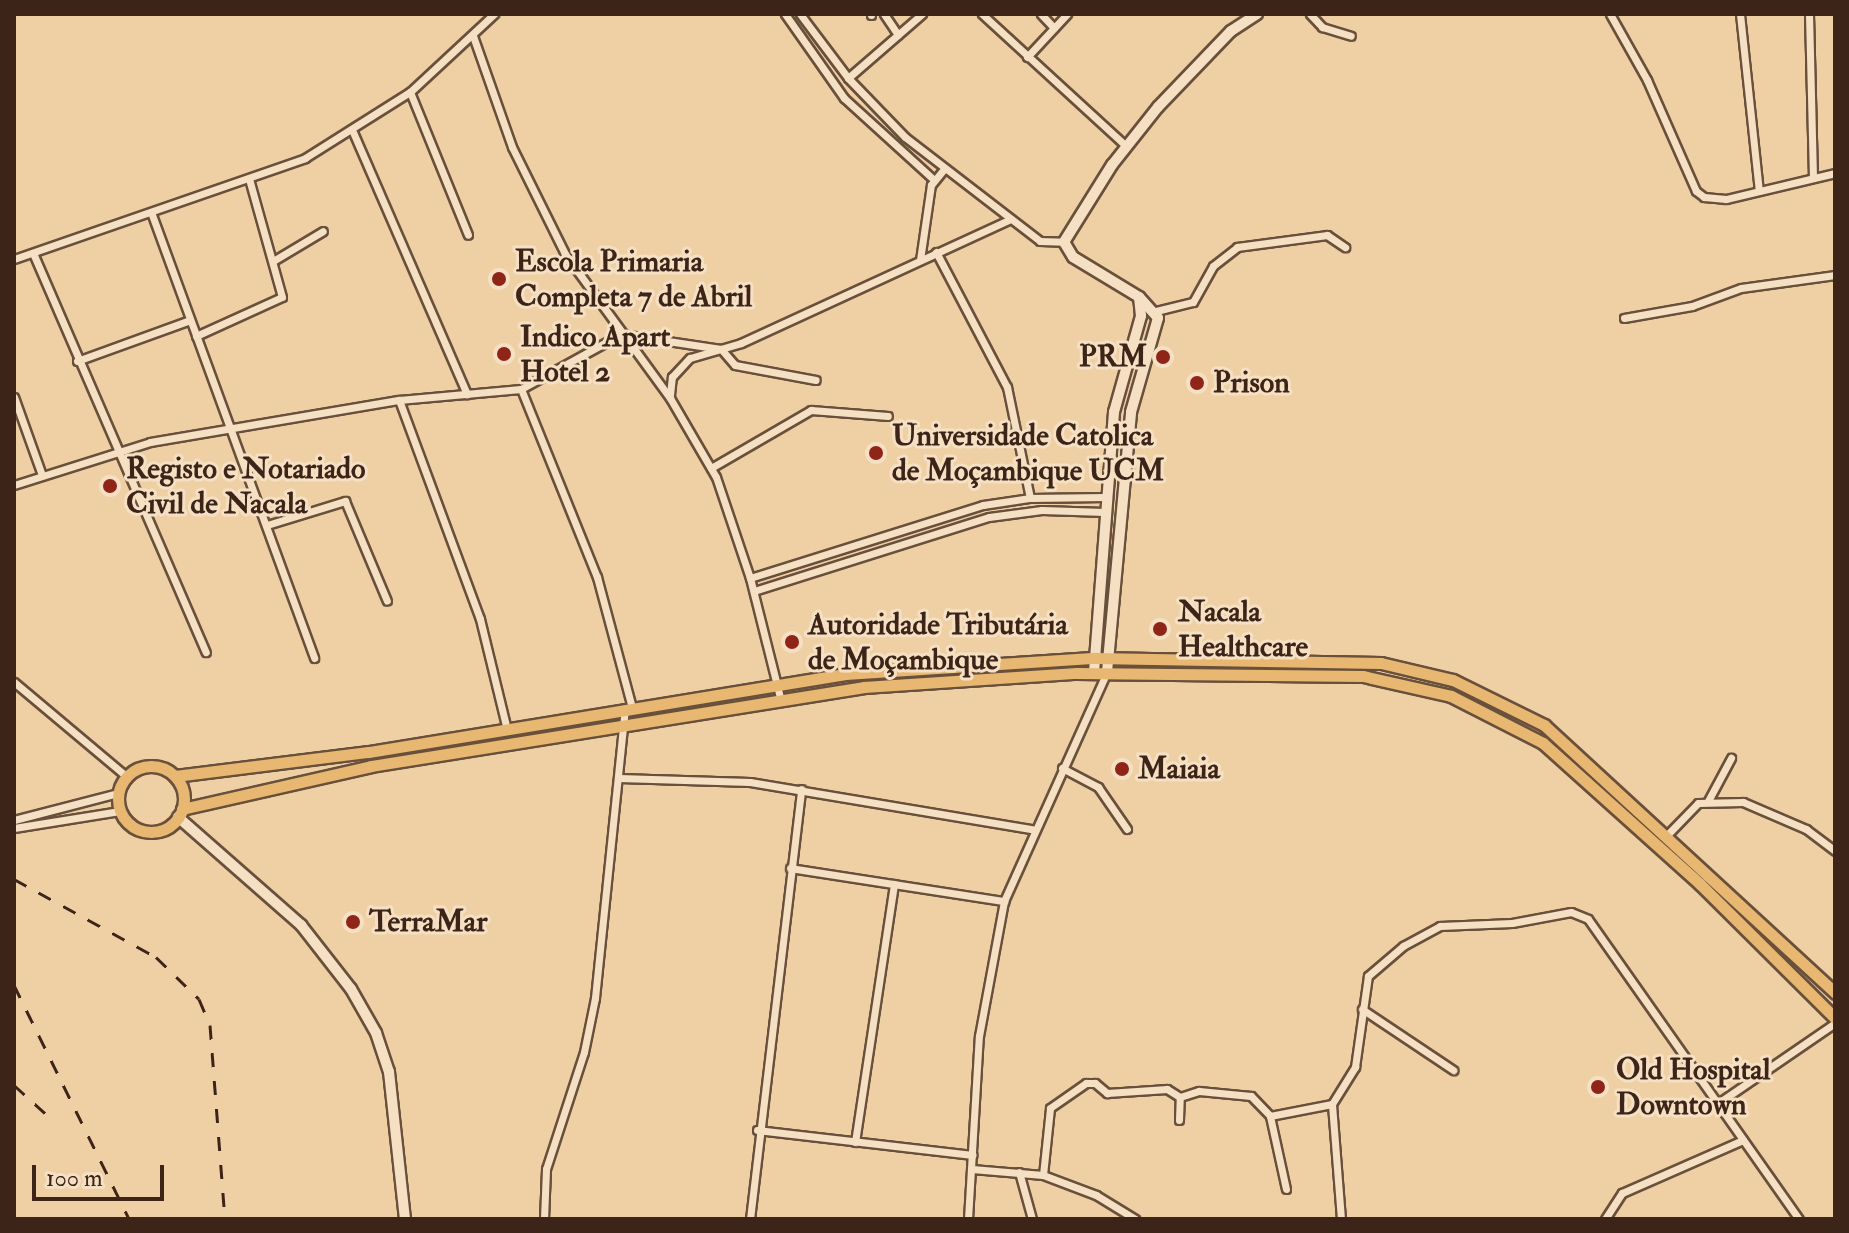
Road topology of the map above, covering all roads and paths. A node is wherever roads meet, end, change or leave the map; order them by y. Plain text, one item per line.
1 (494, 14) edge
2 (785, 14) edge
3 (800, 14) edge
4 (884, 14) edge
5 (922, 14) edge
6 (982, 14) edge
7 (1041, 14) edge
8 (1067, 14) edge
9 (1257, 14) edge
10 (1312, 14) edge
11 (1610, 14) edge
12 (1740, 14) edge
13 (1809, 14) edge
14 (1054, 28) junction
15 (898, 35) junction
16 (473, 36) junction
17 (1351, 36) dead end
18 (1027, 57) junction
19 (848, 78) junction
20 (410, 92) junction
21 (353, 132) junction
22 (1126, 146) junction
23 (944, 169) junction
24 (1835, 173) edge
25 (1813, 177) junction
26 (249, 179) junction
27 (933, 179) junction
28 (1759, 191) junction
29 (151, 212) junction
30 (1010, 219) junction
31 (323, 231) dead end
32 (468, 235) dead end
33 (1064, 242) junction
34 (1345, 247) dead end
35 (936, 252) junction
36 (33, 253) junction
37 (14, 259) edge
38 (920, 260) junction
39 (273, 261) junction
40 (1835, 275) edge
41 (1139, 297) junction
42 (1156, 311) junction
43 (1624, 318) dead end
44 (190, 320) junction
45 (621, 334) junction
46 (196, 336) junction
47 (721, 349) junction
48 (77, 361) junction
49 (816, 380) dead end
50 (521, 389) junction
51 (467, 394) junction
52 (14, 397) edge
53 (670, 398) junction
54 (399, 400) junction
55 (888, 416) dead end
56 (232, 427) junction
57 (121, 449) junction
58 (711, 468) junction
59 (42, 475) junction
60 (14, 485) edge
61 (1106, 497) junction
62 (1030, 498) junction
63 (1105, 512) junction
64 (267, 525) junction
65 (750, 578) junction
66 (754, 591) junction
67 (387, 601) dead end
68 (206, 652) dead end
69 (314, 658) dead end
70 (1095, 658) junction
71 (1109, 658) junction
72 (1094, 672) junction
73 (1107, 672) junction
74 (14, 682) edge
75 (777, 682) junction
76 (1096, 695) junction
77 (780, 697) junction
78 (628, 708) junction
79 (624, 725) junction
80 (507, 730) junction
81 (369, 752) junction
82 (1731, 758) dead end
83 (371, 766) junction
84 (1062, 768) junction
85 (126, 776) junction
86 (175, 776) junction
87 (619, 778) junction
88 (801, 789) junction
89 (118, 793) junction
90 (1708, 801) junction
91 (120, 811) junction
92 (180, 813) junction
93 (14, 820) edge
94 (14, 828) edge
95 (1032, 829) junction
96 (1127, 829) dead end
97 (1668, 834) junction
98 (1835, 851) edge
99 (790, 868) junction
100 (894, 884) junction
101 (1004, 901) junction
102 (1835, 993) edge
103 (1362, 1009) junction
104 (1835, 1020) edge
105 (1453, 1070) dead end
106 (1180, 1097) junction
107 (1332, 1104) junction
108 (1717, 1104) junction
109 (1270, 1116) junction
110 (1179, 1120) dead end
111 (757, 1130) junction
112 (1743, 1140) junction
113 (855, 1142) junction
114 (973, 1155) junction
115 (972, 1169) junction
116 (1019, 1172) junction
117 (1043, 1175) junction
118 (1286, 1189) dead end
119 (405, 1219) edge
120 (544, 1219) edge
121 (750, 1219) edge
122 (968, 1219) edge
123 (1032, 1219) edge
124 (1135, 1219) edge
125 (1341, 1219) edge
126 (1605, 1219) edge
127 (1799, 1219) edge

1 - 16 street
2 - 27 street
3 - 19 street
4 - 15 street
5 - 15 street
6 - 18 street
7 - 14 street
8 - 14 street
9 - 22 street
10 - 17 street
11 - 28 street
12 - 28 street
13 - 25 street
14 - 18 street
15 - 19 street
16 - 20 street
16 - 45 street
18 - 22 street
19 - 23 street
20 - 21 street
20 - 32 street
21 - 26 street
21 - 51 street
22 - 33 street
23 - 27 street
23 - 30 street
24 - 25 street
25 - 28 street
26 - 29 street
26 - 39 street
27 - 38 street
29 - 36 street
29 - 44 street
30 - 33 street
30 - 35 street
31 - 39 street
33 - 41 street
34 - 42 street
35 - 38 street
35 - 62 street
36 - 37 street
36 - 48 street
38 - 47 street
39 - 46 street
40 - 43 street
41 - 42 street
41 - 61 street
42 - 71 street
44 - 46 street
44 - 48 street
45 - 47 street
45 - 50 street
45 - 53 street
46 - 56 street
47 - 49 street
47 - 53 street
48 - 57 street
50 - 51 street
50 - 78 street
51 - 54 street
52 - 59 street
53 - 58 street
54 - 56 street
54 - 80 street
55 - 58 street
56 - 57 street
56 - 64 street
57 - 59 street
57 - 68 street
58 - 65 street
59 - 60 street
61 - 62 street
61 - 63 street
62 - 65 street
63 - 66 street
63 - 70 street
64 - 67 street
64 - 69 street
65 - 66 street
66 - 75 street
70 - 71 main road
70 - 72 street
70 - 75 main road
71 - 73 street
71 - 97 main road
72 - 73 main road
72 - 76 street
72 - 77 main road
73 - 76 street
73 - 104 main road
74 - 85 street
75 - 77 street
75 - 78 main road
76 - 84 street
77 - 79 main road
78 - 79 street
78 - 80 main road
79 - 83 main road
79 - 87 street
80 - 81 main road
81 - 83 main road
81 - 86 main road
82 - 90 street
83 - 92 main road
84 - 95 street
84 - 96 street
85 - 86 main road
85 - 89 main road
86 - 92 main road
87 - 88 street
87 - 120 street
88 - 95 street
88 - 99 street
89 - 91 main road
89 - 93 street
90 - 97 street
90 - 98 street
91 - 92 main road
91 - 94 street
92 - 119 street
95 - 101 street
97 - 102 main road
99 - 100 street
99 - 111 street
100 - 101 street
100 - 113 street
101 - 114 street
103 - 105 street
103 - 107 street
103 - 108 street
104 - 108 street
106 - 109 street
106 - 110 street
106 - 117 street
107 - 109 street
107 - 125 street
108 - 112 street
109 - 118 street
111 - 113 street
111 - 121 street
112 - 126 street
112 - 127 street
113 - 114 street
114 - 115 street
115 - 116 street
115 - 122 street
116 - 117 street
116 - 123 street
117 - 124 street

